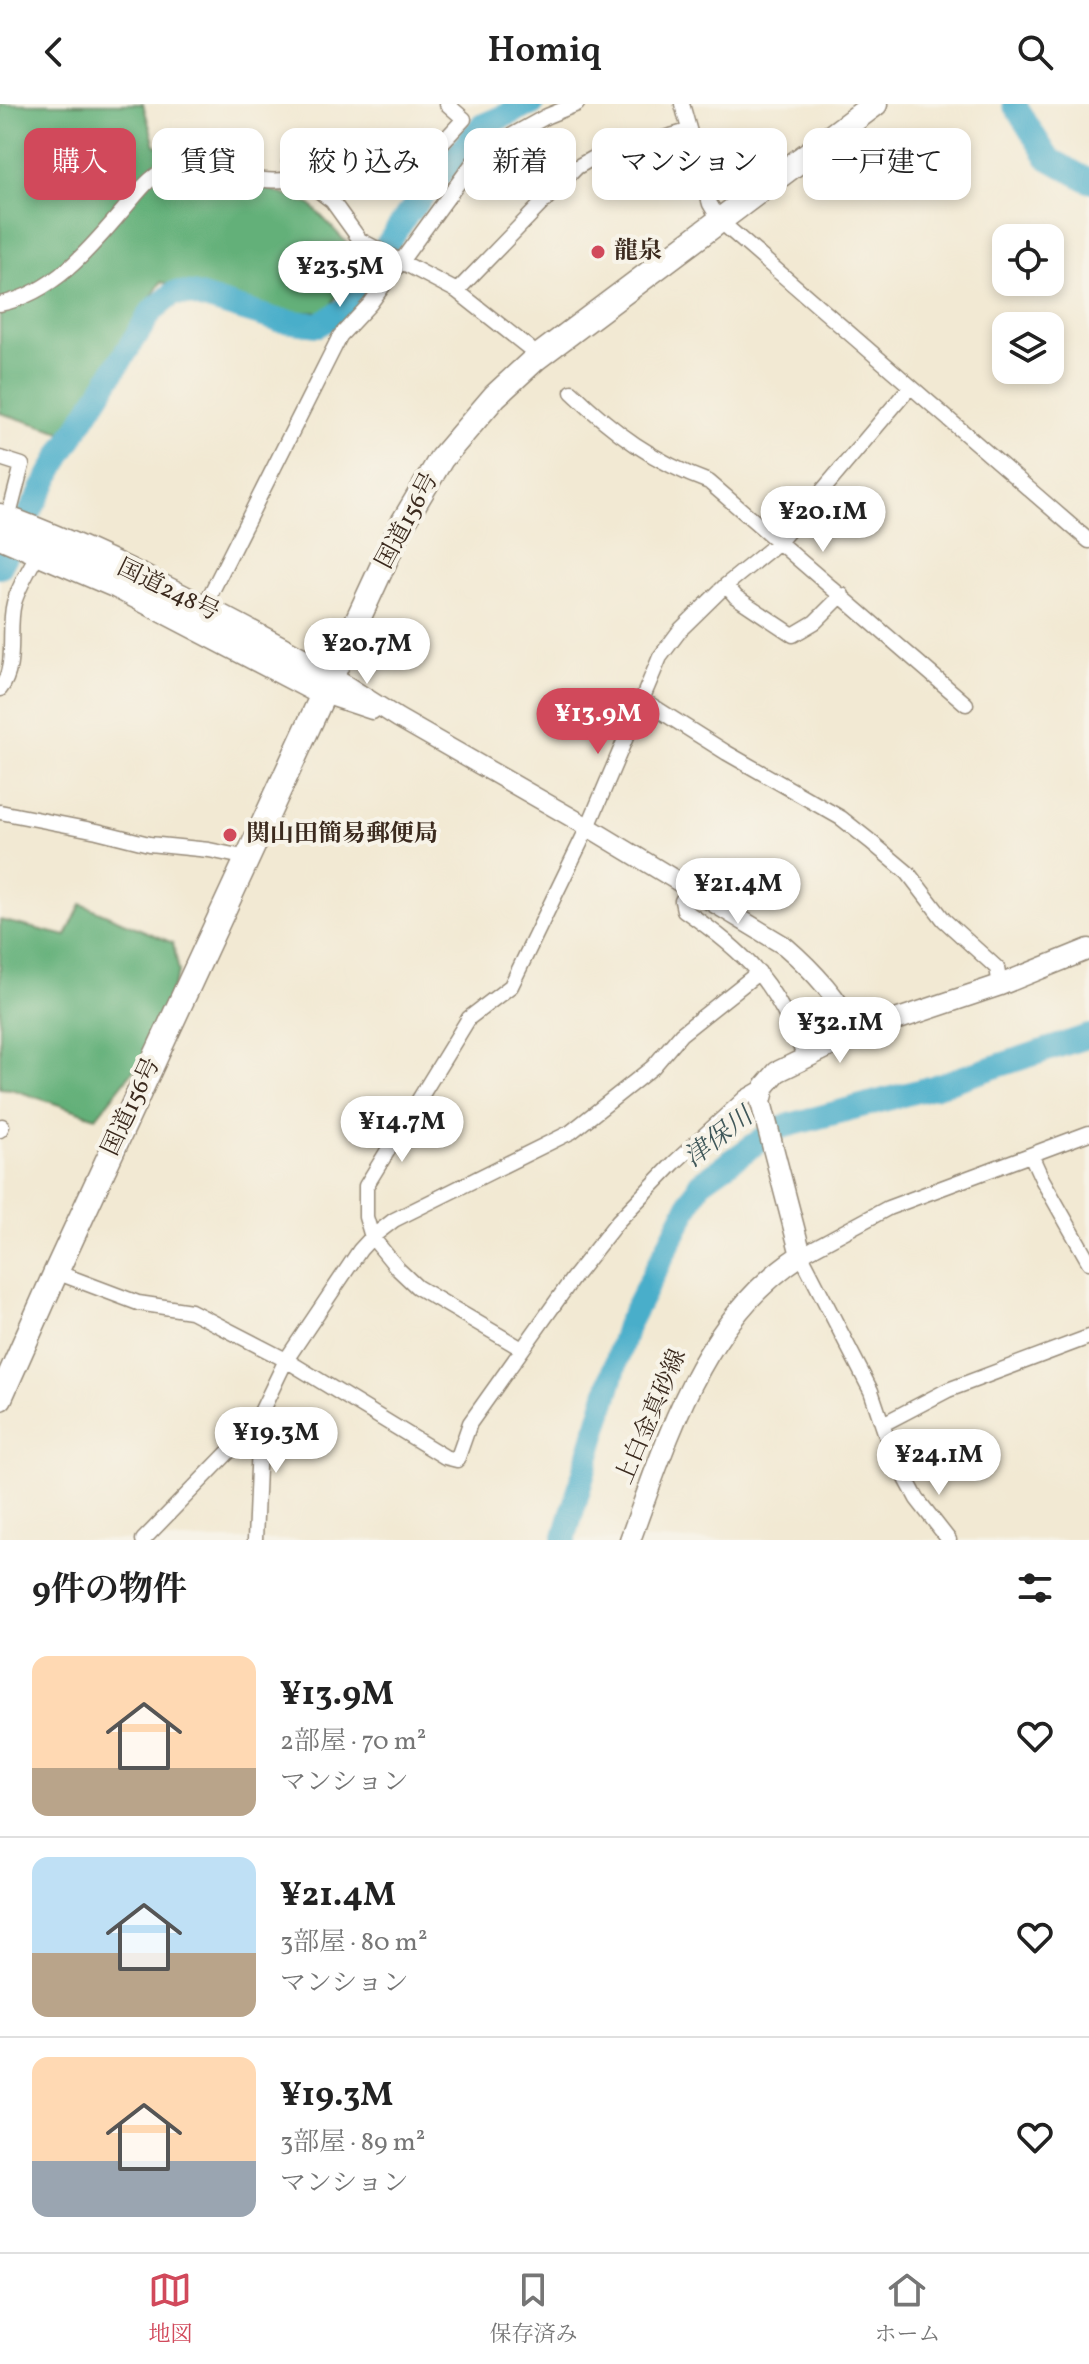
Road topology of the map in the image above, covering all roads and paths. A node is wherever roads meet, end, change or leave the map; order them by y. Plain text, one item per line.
1 (447, 104) edge
2 (577, 104) edge
3 (682, 104) edge
4 (875, 104) edge
5 (687, 128) edge
6 (448, 136) edge
7 (592, 159) edge
8 (280, 180) edge
9 (331, 200) edge
10 (709, 200) edge
11 (720, 221) junction
12 (399, 260) junction
13 (457, 291) junction
14 (0, 304) edge
15 (535, 359) junction
16 (910, 387) junction
17 (572, 392) dead end
18 (0, 458) edge
19 (3, 524) edge
20 (1089, 541) edge
21 (779, 542) junction
22 (39, 551) junction
23 (726, 585) junction
24 (842, 595) junction
25 (204, 607) junction
26 (328, 685) junction
27 (0, 689) edge
28 (643, 700) junction
29 (966, 704) dead end
30 (0, 812) edge
31 (588, 827) junction
32 (248, 858) junction
33 (690, 888) junction
34 (1089, 949) edge
35 (759, 972) junction
36 (1000, 985) junction
37 (857, 1033) junction
38 (805, 1058) junction
39 (763, 1094) junction
40 (1089, 1133) edge
41 (1031, 1155) junction
42 (372, 1237) junction
43 (799, 1251) junction
44 (1089, 1262) edge
45 (56, 1272) junction
46 (1089, 1337) edge
47 (522, 1349) junction
48 (286, 1360) junction
49 (0, 1398) edge
50 (261, 1412) junction
51 (883, 1424) junction
52 (143, 1540) edge
53 (255, 1540) edge
54 (630, 1540) edge
55 (949, 1540) edge

1 - 6 street
2 - 12 street
3 - 5 street
4 - 11 highway, 国道156号
7 - 13 street
8 - 14 street
9 - 12 street
10 - 11 street
11 - 15 highway, 国道156号
11 - 16 street
12 - 13 street
12 - 25 street
13 - 15 street
15 - 26 highway, 国道156号
16 - 20 street
16 - 21 street
17 - 21 street
18 - 19 street
19 - 22 highway, 国道248号
19 - 25 highway, 国道248号
21 - 23 street
21 - 24 street
22 - 26 highway, 国道248号
22 - 27 street
23 - 24 street
23 - 28 street
24 - 29 street
25 - 26 highway, 国道248号
26 - 31 street
26 - 32 highway, 国道156号
28 - 31 street
28 - 36 street
30 - 32 street
31 - 33 street
31 - 42 street
32 - 45 highway, 国道156号
33 - 35 street
33 - 37 street
34 - 36 main road
35 - 38 street
35 - 42 street
36 - 37 main road
37 - 38 main road
38 - 39 main road
39 - 43 main road
39 - 47 street
40 - 41 street
41 - 43 street
41 - 44 street
42 - 47 street
42 - 48 street
43 - 51 street
43 - 54 main road, 上白金真砂線
45 - 48 street
45 - 49 highway, 国道156号
46 - 51 street
47 - 48 street
48 - 50 street
50 - 52 street
50 - 53 street
51 - 55 street

